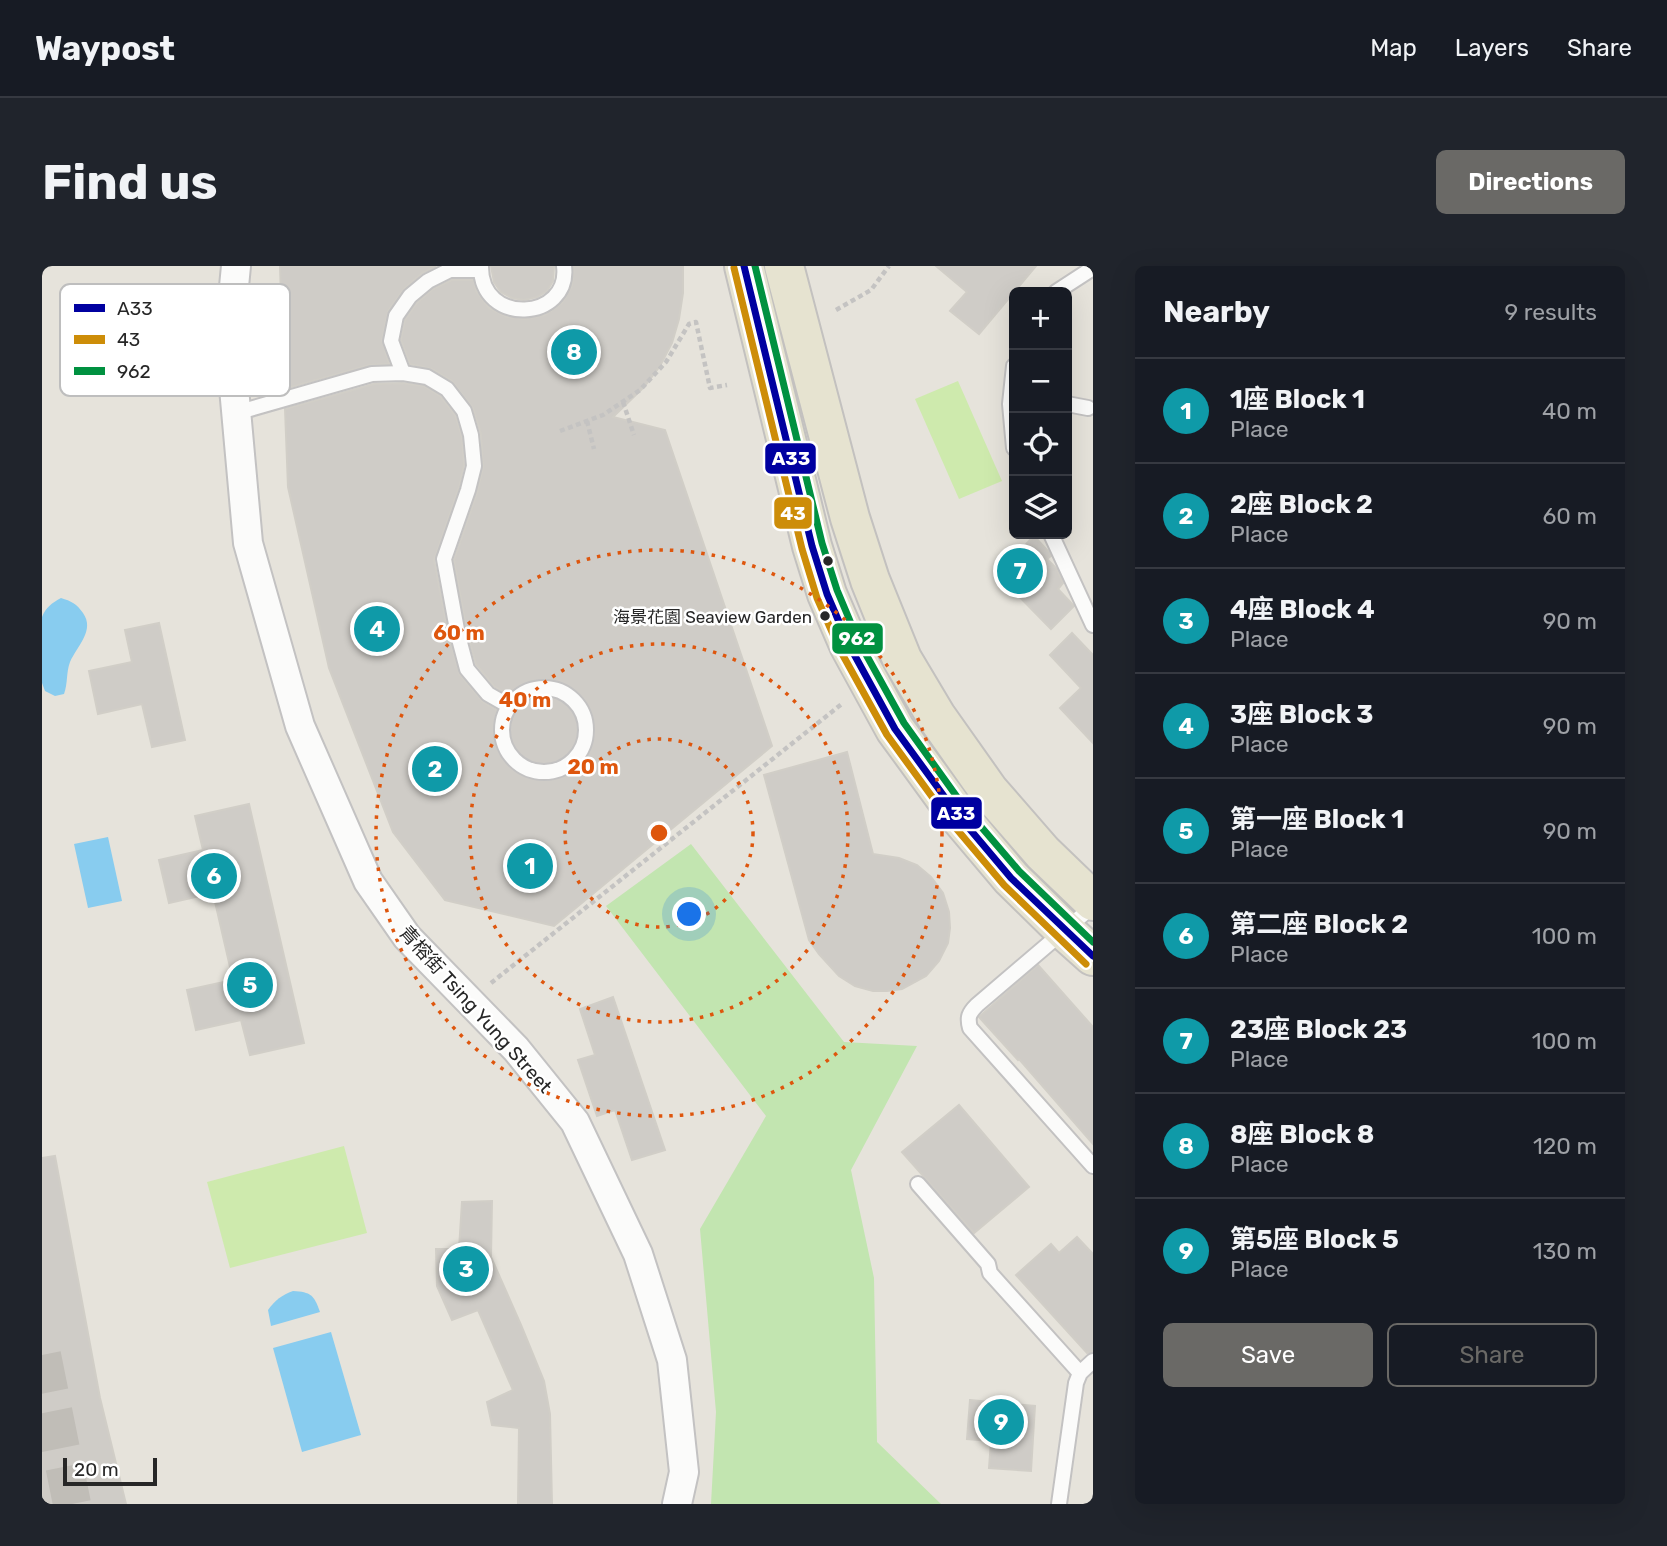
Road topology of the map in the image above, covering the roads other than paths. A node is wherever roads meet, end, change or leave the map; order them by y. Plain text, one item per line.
1 (236, 266) edge
2 (565, 266) edge
3 (744, 266) edge
4 (784, 266) edge
5 (481, 268) edge
6 (1093, 268) edge
7 (234, 284) edge
8 (1064, 287) edge
9 (403, 373) junction
10 (235, 396) edge
11 (1072, 405) edge
12 (1088, 408) dead end
13 (236, 413) junction
14 (1053, 539) edge
15 (1093, 625) edge
16 (509, 706) junction
17 (1093, 903) edge
18 (1065, 931) junction
19 (1093, 956) edge
20 (1093, 1166) edge
21 (918, 1184) dead end
22 (1093, 1361) edge
23 (1080, 1373) junction
24 (677, 1504) edge
25 (1059, 1504) edge

1 - 7 street, 青榕街 Tsing Yung Street
2 - 5 lane
3 - 18 main road
4 - 17 main road
5 - 9 lane
6 - 8 lane
9 - 13 lane
9 - 16 lane
10 - 13 street, 青榕街 Tsing Yung Street
11 - 12 lane
13 - 24 street, 青榕街 Tsing Yung Street
14 - 15 lane
16 - 16 lane
17 - 18 lane
18 - 19 main road
18 - 20 lane
21 - 23 lane
22 - 23 lane
23 - 25 lane

